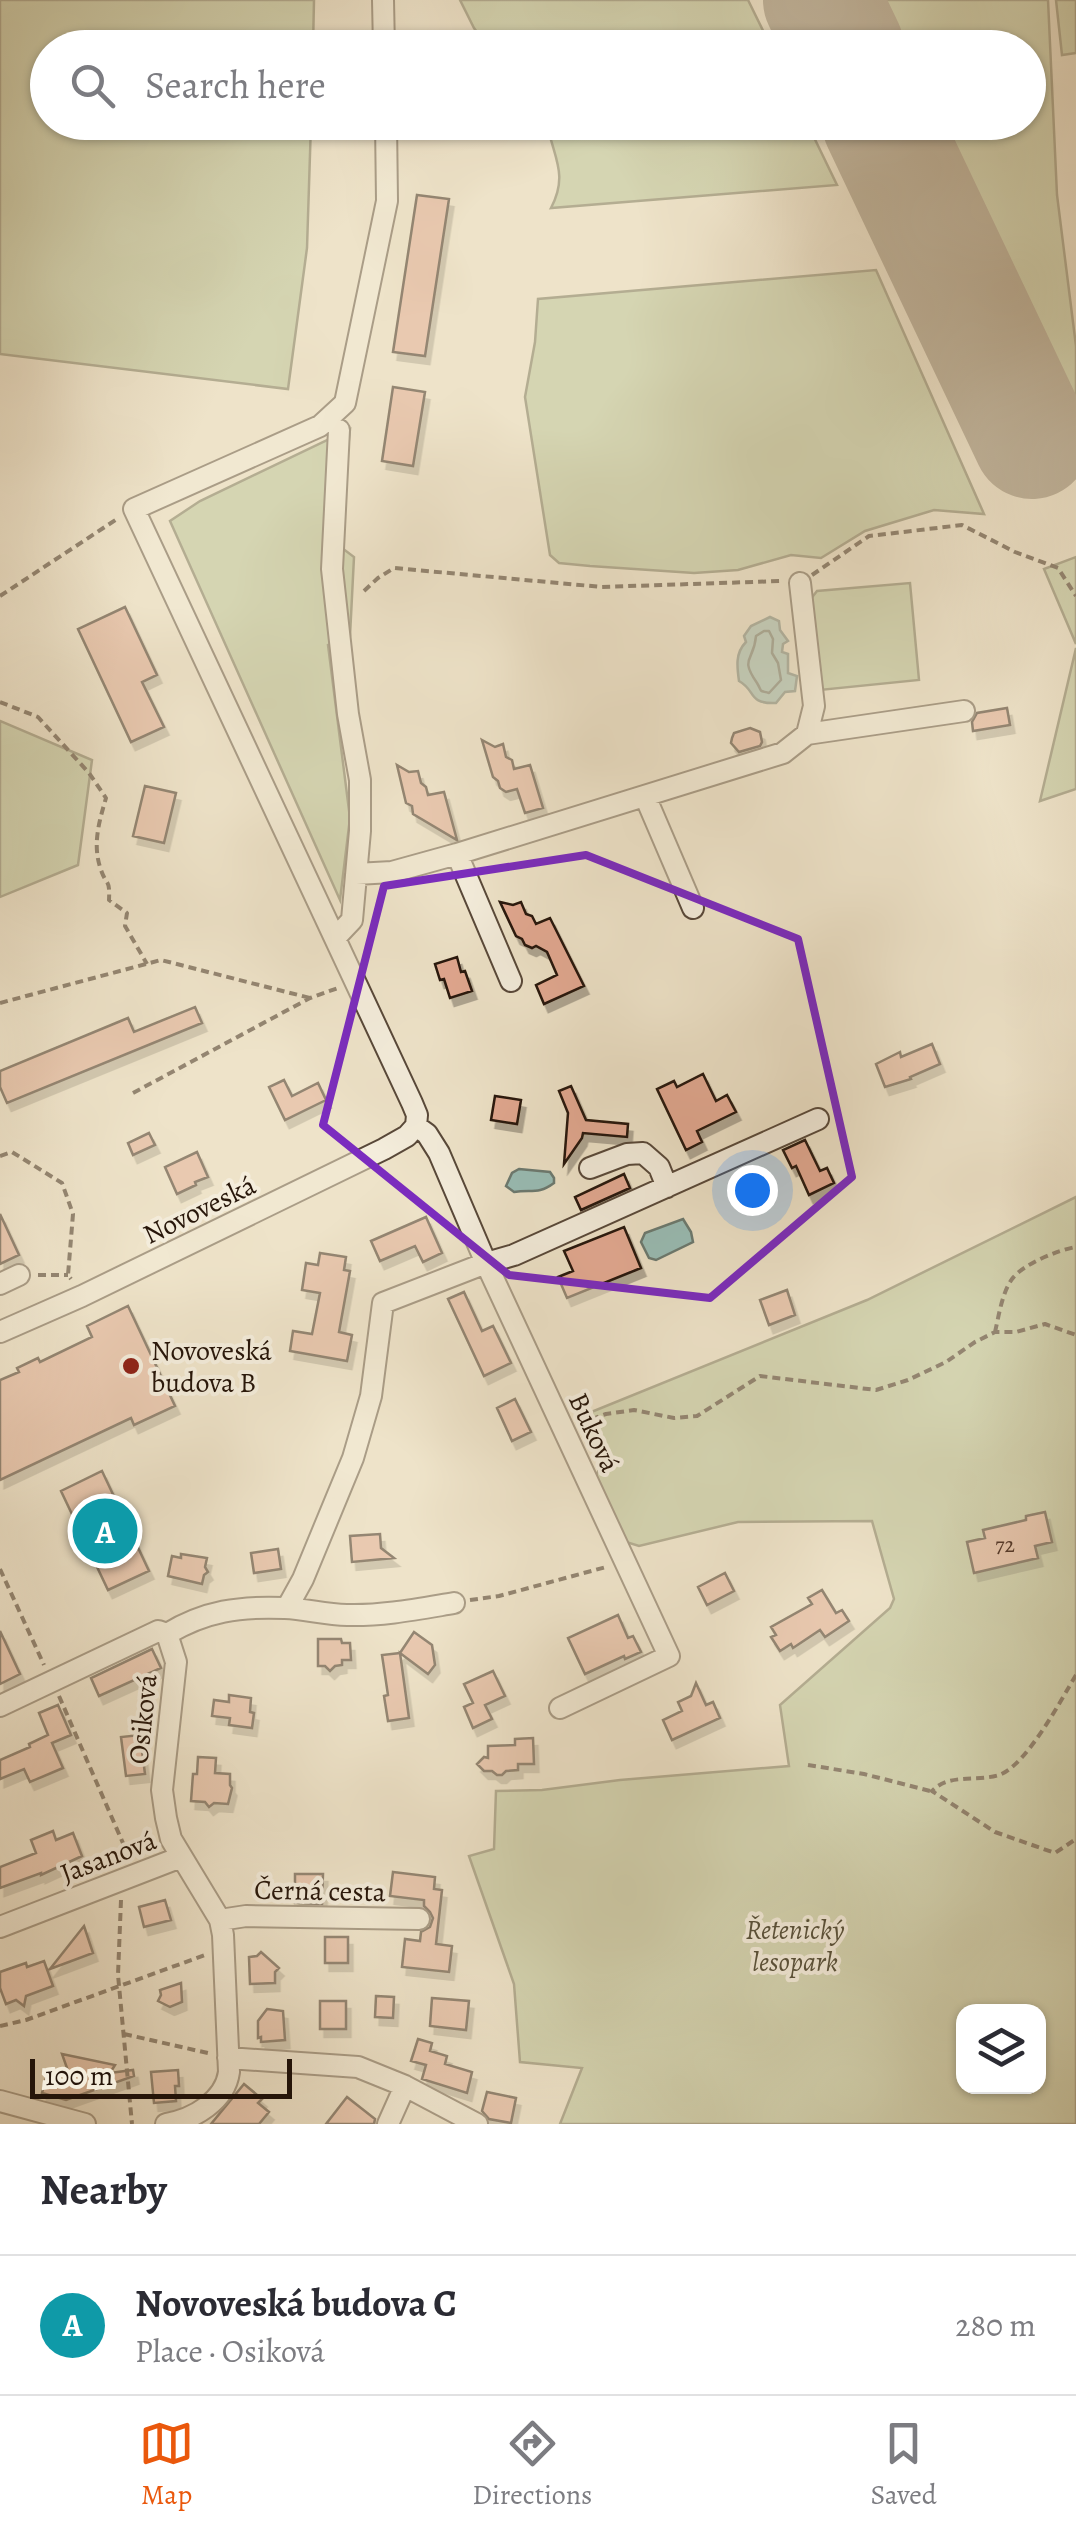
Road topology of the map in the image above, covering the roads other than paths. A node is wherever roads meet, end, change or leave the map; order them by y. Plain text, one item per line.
1 (384, 0) edge
2 (384, 30) edge
3 (386, 140) edge
4 (339, 430) dead end
5 (800, 583) road end
6 (964, 711) dead end
7 (807, 734) junction
8 (645, 796) junction
9 (457, 854) junction
10 (356, 874) junction
11 (693, 908) dead end
12 (335, 938) junction
13 (511, 980) dead end
14 (818, 1119) dead end
15 (416, 1126) junction
16 (590, 1168) dead end
17 (668, 1187) junction
18 (486, 1263) junction
19 (0, 1332) edge
20 (454, 1602) road end
21 (288, 1608) junction
22 (167, 1634) junction
23 (0, 1706) edge
24 (560, 1708) dead end
25 (180, 1857) junction
26 (419, 1919) dead end
27 (220, 1920) junction
28 (0, 1928) edge
29 (219, 2056) junction
30 (405, 2086) junction
31 (0, 2101) edge
32 (195, 2119) edge
33 (85, 2124) edge
34 (166, 2124) edge
35 (388, 2124) edge
36 (477, 2124) edge

1 - 2 street
3 - 12 street, Buková
4 - 10 street
5 - 7 street
6 - 7 street
7 - 8 street
8 - 9 street
8 - 11 street
9 - 10 street
9 - 13 street
10 - 12 street
12 - 15 street, Buková
14 - 17 street
15 - 18 street, Buková
15 - 19 street, Novoveská
16 - 17 street
17 - 18 street
18 - 21 street
18 - 24 street, Buková
20 - 21 street
21 - 22 street
22 - 23 street, Osiková
22 - 25 street, Osiková
25 - 27 street, Osiková
25 - 28 street, Jasanová
26 - 27 street, Černá cesta
27 - 29 street
29 - 30 street
29 - 32 street
30 - 35 street
30 - 36 street
31 - 33 street
32 - 34 street

